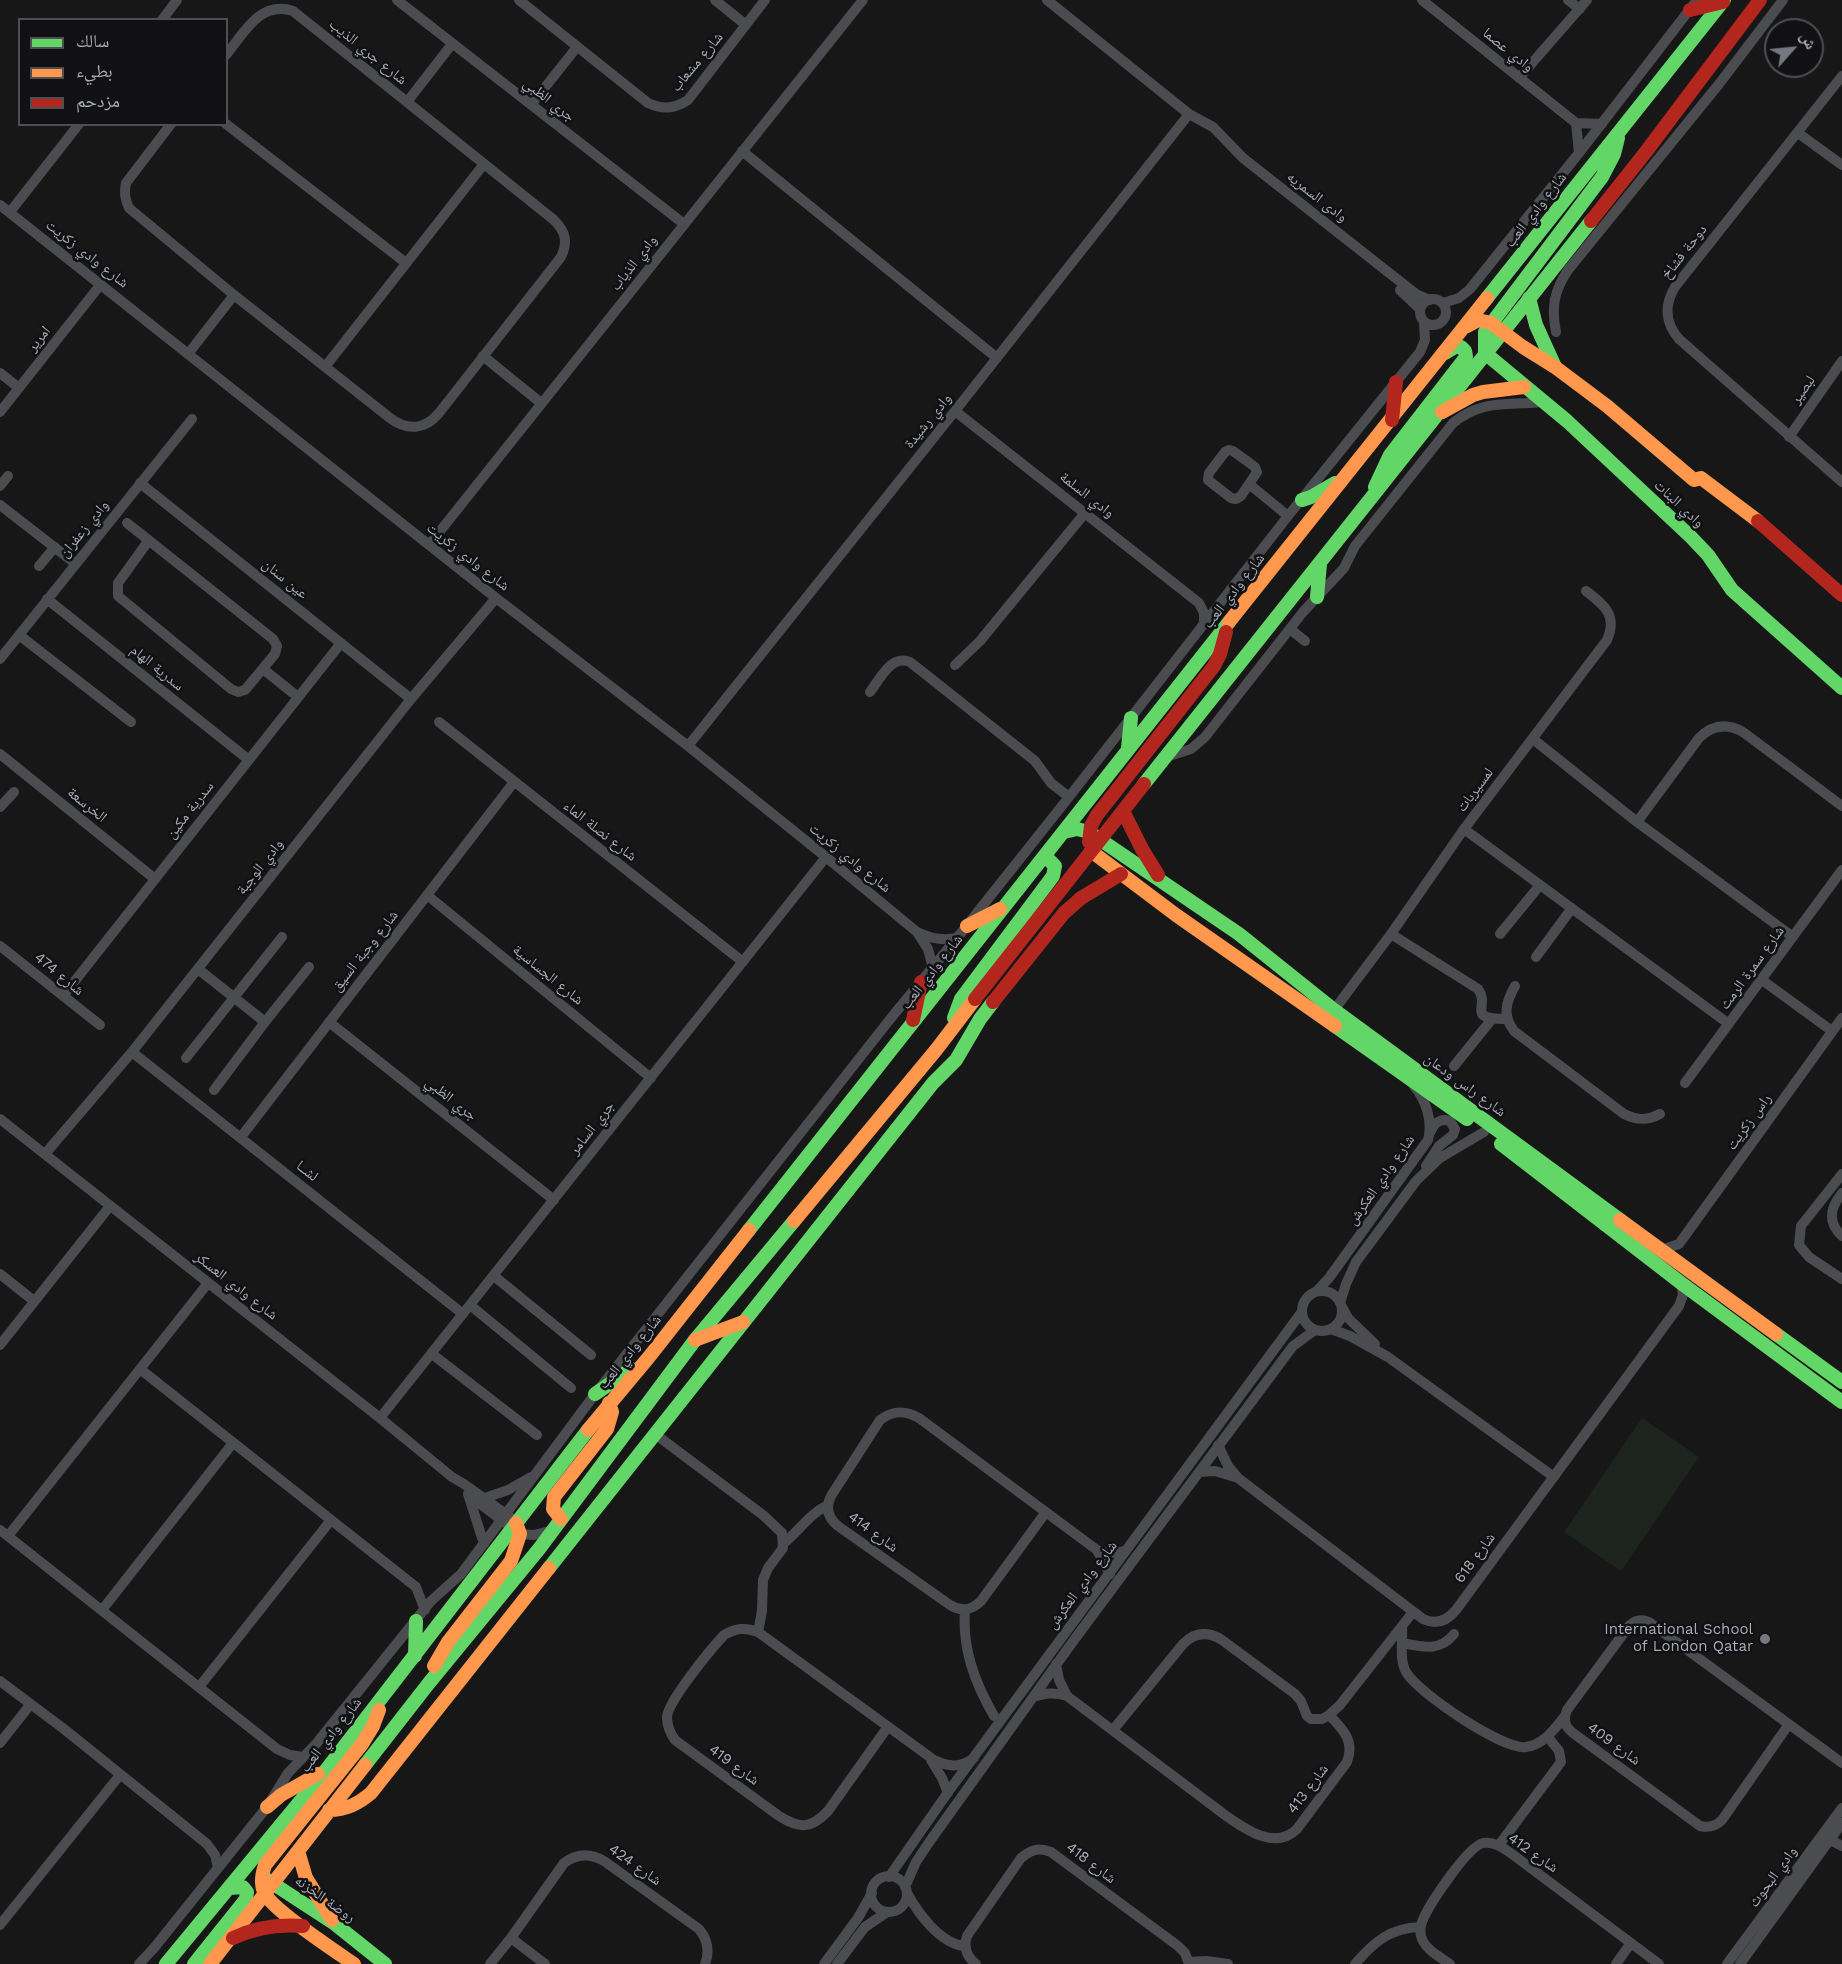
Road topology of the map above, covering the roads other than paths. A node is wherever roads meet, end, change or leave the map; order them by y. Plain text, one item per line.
1 (177, 0) edge
2 (397, 0) edge
3 (519, 0) edge
4 (715, 0) edge
5 (765, 0) edge
6 (863, 0) edge
7 (1047, 0) edge
8 (1422, 0) edge
9 (1568, 0) edge
10 (1587, 0) edge
11 (1760, 0) edge
12 (1784, 0) edge
13 (1724, 1) edge
14 (1694, 5) edge
15 (1580, 9) junction
16 (164, 18) edge
17 (746, 25) junction
18 (452, 44) junction
19 (577, 46) junction
20 (228, 53) edge
21 (1842, 76) edge
22 (1519, 78) junction
23 (407, 102) junction
24 (531, 105) junction
25 (1189, 114) junction
26 (1576, 123) junction
27 (1602, 124) junction
28 (77, 126) edge
29 (169, 126) edge
30 (228, 126) edge
31 (1798, 132) junction
32 (1619, 133) junction
33 (742, 151) junction
34 (1579, 153) junction
35 (484, 164) junction
36 (1842, 165) edge
37 (0, 205) edge
38 (10, 212) junction
39 (684, 224) junction
40 (406, 263) junction
41 (101, 284) junction
42 (234, 295) junction
43 (1529, 298) junction
44 (1430, 300) junction
45 (1443, 303) junction
46 (1420, 309) junction
47 (1424, 322) junction
48 (1491, 323) junction
49 (1465, 327) junction
50 (1503, 332) junction
51 (1556, 332) dead end
52 (1444, 353) junction
53 (1485, 353) junction
54 (188, 354) junction
55 (483, 356) junction
56 (997, 358) junction
57 (1842, 361) edge
58 (325, 367) junction
59 (1555, 367) junction
60 (0, 373) edge
61 (1396, 382) junction
62 (1524, 387) junction
63 (19, 388) junction
64 (1542, 402) junction
65 (541, 403) junction
66 (956, 411) junction
67 (0, 412) edge
68 (1437, 415) junction
69 (192, 419) dead end
70 (1392, 420) junction
71 (1789, 437) junction
72 (8, 476) dead end
73 (1343, 478) junction
74 (1842, 482) edge
75 (140, 483) junction
76 (1249, 484) junction
77 (0, 486) edge
78 (1372, 498) junction
79 (1302, 500) junction
80 (0, 505) edge
81 (1085, 513) junction
82 (1288, 516) junction
83 (127, 523) dead end
84 (149, 540) junction
85 (429, 545) junction
86 (55, 547) junction
87 (1320, 563) junction
88 (76, 564) junction
89 (39, 566) dead end
90 (1586, 591) dead end
91 (1842, 595) edge
92 (1317, 597) junction
93 (496, 598) junction
94 (47, 599) junction
95 (1222, 601) junction
96 (1199, 603) junction
97 (1204, 625) junction
98 (1226, 628) junction
99 (1290, 629) junction
100 (19, 635) junction
101 (1305, 641) dead end
102 (341, 643) junction
103 (0, 658) edge
104 (955, 665) dead end
105 (263, 669) junction
106 (1842, 688) edge
107 (870, 692) dead end
108 (298, 698) junction
109 (411, 699) junction
110 (1131, 718) junction
111 (131, 722) dead end
112 (439, 722) dead end
113 (1533, 739) junction
114 (688, 746) junction
115 (1128, 748) junction
116 (0, 754) edge
117 (1166, 757) junction
118 (249, 760) junction
119 (514, 782) junction
120 (14, 792) dead end
121 (1070, 797) junction
122 (1842, 806) edge
123 (0, 807) edge
124 (1123, 811) junction
125 (1637, 822) junction
126 (1464, 829) junction
127 (1064, 832) junction
128 (1095, 836) junction
129 (1091, 851) junction
130 (1045, 856) junction
131 (826, 857) junction
132 (1842, 870) edge
133 (1121, 874) junction
134 (155, 879) junction
135 (1163, 883) junction
136 (1540, 885) junction
137 (1062, 887) junction
138 (427, 895) junction
139 (1005, 906) junction
140 (1572, 908) junction
141 (1057, 922) junction
142 (967, 926) junction
143 (917, 932) junction
144 (1391, 934) junction
145 (1500, 934) dead end
146 (282, 938) dead end
147 (957, 938) junction
148 (1793, 938) junction
149 (0, 946) edge
150 (1536, 957) dead end
151 (743, 962) junction
152 (309, 967) dead end
153 (933, 968) junction
154 (198, 969) junction
155 (1762, 980) junction
156 (921, 982) junction
157 (1515, 986) dead end
158 (63, 996) junction
159 (234, 997) junction
160 (1334, 1010) junction
161 (1842, 1018) edge
162 (1492, 1019) junction
163 (1507, 1019) junction
164 (265, 1022) junction
165 (330, 1022) junction
166 (912, 1024) junction
167 (1729, 1024) junction
168 (100, 1025) dead end
169 (953, 1027) junction
170 (1832, 1031) junction
171 (972, 1032) junction
172 (936, 1050) junction
173 (132, 1052) junction
174 (186, 1058) dead end
175 (1454, 1066) dead end
176 (651, 1078) junction
177 (1408, 1078) junction
178 (1685, 1083) dead end
179 (214, 1090) dead end
180 (1660, 1114) dead end
181 (0, 1119) edge
182 (1431, 1131) junction
183 (1484, 1132) junction
184 (241, 1137) junction
185 (45, 1154) junction
186 (1842, 1173) edge
187 (1416, 1181) junction
188 (1842, 1193) edge
189 (554, 1200) junction
190 (110, 1206) junction
191 (1842, 1236) edge
192 (1679, 1244) junction
193 (1660, 1250) junction
194 (1681, 1265) junction
195 (0, 1274) edge
196 (494, 1276) junction
197 (1842, 1279) edge
198 (208, 1283) junction
199 (1681, 1283) junction
200 (1317, 1291) junction
201 (1701, 1298) junction
202 (34, 1301) junction
203 (1341, 1305) junction
204 (1679, 1306) junction
205 (467, 1310) junction
206 (1301, 1313) junction
207 (743, 1322) junction
208 (1331, 1329) junction
209 (1315, 1330) junction
210 (695, 1340) junction
211 (0, 1345) edge
212 (432, 1353) junction
213 (591, 1355) dead end
214 (649, 1356) junction
215 (1388, 1357) junction
216 (140, 1369) junction
217 (1842, 1382) edge
218 (571, 1388) dead end
219 (595, 1394) junction
220 (1842, 1402) edge
221 (609, 1403) junction
222 (380, 1418) junction
223 (655, 1434) junction
224 (537, 1435) dead end
225 (233, 1443) junction
226 (1218, 1445) junction
227 (1199, 1472) junction
228 (537, 1473) junction
229 (452, 1477) junction
230 (1554, 1477) junction
231 (1238, 1478) junction
232 (468, 1494) junction
233 (484, 1498) junction
234 (828, 1505) junction
235 (1046, 1512) junction
236 (331, 1520) junction
237 (511, 1524) junction
238 (558, 1524) junction
239 (4, 1533) edge
240 (784, 1543) junction
241 (484, 1544) junction
242 (1097, 1550) junction
243 (1126, 1551) junction
244 (1110, 1574) junction
245 (416, 1587) junction
246 (439, 1592) junction
247 (102, 1610) junction
248 (425, 1610) junction
249 (964, 1610) junction
250 (1413, 1612) junction
251 (416, 1621) junction
252 (1402, 1626) junction
253 (758, 1632) junction
254 (1454, 1634) dead end
255 (1403, 1643) junction
256 (415, 1656) junction
257 (1056, 1664) junction
258 (0, 1681) edge
259 (429, 1683) junction
260 (199, 1687) junction
261 (1067, 1696) junction
262 (1033, 1697) junction
263 (382, 1698) junction
264 (30, 1705) junction
265 (1329, 1714) junction
266 (994, 1716) dead end
267 (1565, 1716) junction
268 (1789, 1724) junction
269 (887, 1728) junction
270 (1113, 1730) junction
271 (1548, 1737) junction
272 (0, 1743) edge
273 (277, 1749) junction
274 (927, 1755) junction
275 (303, 1757) junction
276 (974, 1758) junction
277 (1842, 1763) edge
278 (326, 1770) junction
279 (288, 1773) junction
280 (120, 1775) junction
281 (948, 1793) junction
282 (267, 1807) junction
283 (1842, 1808) edge
284 (329, 1810) junction
285 (1838, 1828) edge
286 (1826, 1838) junction
287 (207, 1844) junction
288 (1499, 1845) junction
289 (1842, 1846) edge
290 (235, 1847) junction
291 (298, 1851) junction
292 (218, 1868) junction
293 (240, 1875) junction
294 (889, 1877) junction
295 (267, 1880) junction
296 (230, 1888) junction
297 (906, 1890) junction
298 (872, 1893) junction
299 (264, 1895) junction
300 (891, 1911) junction
301 (924, 1920) junction
302 (335, 1924) junction
303 (0, 1925) edge
304 (303, 1926) junction
305 (1420, 1927) junction
306 (510, 1938) junction
307 (229, 1941) junction
308 (1631, 1944) junction
309 (965, 1946) junction
310 (213, 1962) edge
311 (1189, 1963) edge
312 (139, 1964) edge
313 (166, 1964) edge
314 (194, 1964) edge
315 (354, 1964) edge
316 (385, 1964) edge
317 (490, 1964) edge
318 (545, 1964) edge
319 (705, 1964) edge
320 (824, 1964) edge
321 (837, 1964) edge
322 (976, 1964) edge
323 (1228, 1964) edge
324 (1355, 1964) edge
325 (1450, 1964) edge
326 (1616, 1964) edge
327 (1659, 1964) edge
328 (1727, 1964) edge
329 (1740, 1964) edge

1 - 16 street
2 - 18 street, جري الظبي
3 - 19 street, شارع مشعاب
4 - 17 street
5 - 17 street, شارع مشعاب
6 - 33 street, وادي الذياب
7 - 25 street, وادى السمريه
8 - 22 street, وادي عصما
9 - 15 street
10 - 15 street
11 - 43 street
12 - 51 street
13 - 14 street
13 - 32 street, شارع وادي العب
14 - 27 street
15 - 22 street
17 - 19 street, شارع مشعاب
18 - 23 street, شارع جري الذيب
18 - 24 street, جري الظبي
19 - 24 street
20 - 23 street, شارع جري الذيب
21 - 31 street, دوحة فشاخ
22 - 26 street, وادي عصما
23 - 35 street
24 - 39 street, جري الظبي
25 - 44 street, وادى السمريه
25 - 46 street, وادى السمريه
25 - 56 street, وادي رشيدة
26 - 27 street
26 - 34 street
27 - 34 street
28 - 38 street
29 - 42 street
30 - 40 street
31 - 36 street
31 - 71 street, دوحة فشاخ
32 - 48 street
32 - 49 street, شارع وادي العب
33 - 39 street, وادي الذياب
33 - 56 street
34 - 45 street
35 - 40 street
35 - 55 street
37 - 38 street, شارع وادي زكريت
38 - 41 street, شارع وادي زكريت
39 - 65 street, وادي الذياب
40 - 58 street
41 - 54 street, شارع وادي زكريت
41 - 63 street, امرير
42 - 54 street
42 - 58 street
43 - 50 street
43 - 59 street
44 - 45 street
44 - 46 street
45 - 47 street
46 - 47 street
47 - 61 street
48 - 49 street
48 - 50 street, وادي البنات
48 - 53 street
49 - 52 street, شارع وادي العب
50 - 53 street
50 - 59 street, وادي البنات
52 - 70 street, شارع وادي العب
52 - 78 street
53 - 62 street, وادي البنات
53 - 68 street
54 - 85 street, شارع وادي زكريت
55 - 58 street
55 - 65 street
56 - 66 street, وادي رشيدة
57 - 71 street, لبصير
59 - 91 street, وادي البنات
60 - 63 street
61 - 70 street
61 - 79 street
62 - 64 street, وادي البنات
62 - 68 street
63 - 67 street, امرير
64 - 92 street
64 - 106 street, وادي البنات
65 - 85 street, وادي الذياب
66 - 81 street, وادي السلمة
66 - 114 street, وادي رشيدة
68 - 78 street
69 - 75 street, وادي زعفران
70 - 73 street, شارع وادي العب
71 - 74 street, دوحة فشاخ
72 - 77 street
73 - 79 street
73 - 98 street, شارع وادي العب
75 - 88 street, وادي زعفران
75 - 102 street, عين سنان
76 - 76 street
76 - 82 street
78 - 87 street
79 - 82 street
80 - 86 street
81 - 96 street, وادي السلمة
81 - 104 street
82 - 95 street
83 - 84 street
84 - 105 street
84 - 105 street
85 - 93 street, شارع وادي زكريت
86 - 88 street
86 - 89 street
87 - 92 street
87 - 117 street
88 - 94 street, وادي زعفران
90 - 113 street, لمسيربات
92 - 99 street
93 - 109 street, وادي الوجبة
93 - 114 street, شارع وادي زكريت
94 - 100 street, وادي زعفران
94 - 118 street, سدرية الهام
95 - 96 street
95 - 97 street
96 - 97 street
97 - 110 street
98 - 115 street, شارع وادي العب
98 - 128 street
99 - 101 street
99 - 117 street
100 - 103 street, وادي زعفران
100 - 111 street
102 - 108 street, سدرية مكين
102 - 109 street, عين سنان
105 - 108 street
107 - 121 street
108 - 118 street, سدرية مكين
109 - 154 street, وادي الوجبة
110 - 115 street
110 - 121 street
112 - 119 street, شارع نصلة الماء
113 - 125 street
113 - 126 street, لمسيربات
114 - 131 street, شارع وادي زكريت
115 - 127 street, شارع وادي العب
116 - 134 street, الخرسعة
117 - 124 street
118 - 134 street, سدرية مكين
119 - 138 street, شارع وجبة السيق
119 - 151 street, شارع نصلة الماء
120 - 123 street
121 - 142 street
122 - 125 street
124 - 128 street
124 - 135 street
125 - 148 street
126 - 136 street
126 - 144 street, لمسيربات
127 - 128 street
127 - 130 street, شارع وادي العب
128 - 129 street
128 - 135 street, شارع راس ودعان
129 - 133 street, شارع راس ودعان
129 - 137 street
130 - 139 street, شارع وادي العب
130 - 169 street
131 - 143 street, شارع وادي زكريت
131 - 151 street, جري السامر
132 - 148 street, شارع سمرة الرمث
133 - 141 street
133 - 177 street, شارع راس ودعان
134 - 158 street, سدرية مكين
135 - 160 street, شارع راس ودعان
136 - 140 street
136 - 145 street
137 - 141 street
137 - 169 street
138 - 165 street, شارع وجبة السيق
138 - 176 street, شارع الجساسية
139 - 142 street
139 - 166 street, شارع وادي العب
140 - 150 street
140 - 167 street
141 - 171 street
142 - 147 street
143 - 147 street, شارع وادي زكريت
143 - 153 street, شارع وادي زكريت
144 - 160 street, لمسيربات
144 - 162 street
146 - 159 street
147 - 153 street
148 - 155 street, شارع سمرة الرمث
149 - 158 street, شارع 474
151 - 176 street, جري السامر
152 - 164 street
153 - 156 street
154 - 159 street
154 - 173 street, وادي الوجبة
155 - 167 street, شارع سمرة الرمث
155 - 170 street
156 - 166 street
156 - 219 street
157 - 163 street
158 - 168 street, شارع 474
159 - 164 street
159 - 174 street
160 - 193 street, شارع راس ودعان
161 - 170 street, راس زكريت
162 - 163 street
162 - 175 street
163 - 180 street
164 - 179 street
165 - 184 street, شارع وجبة السيق
165 - 189 street, جري الظبي
166 - 214 street, شارع وادي العب
167 - 178 street, شارع سمرة الرمث
169 - 172 street
170 - 192 street, راس زكريت
171 - 172 street
171 - 207 street
172 - 210 street
173 - 184 street, لشــا
173 - 185 street, وادي الوجبة
176 - 189 street, جري السامر
177 - 182 street, شارع وادي العكرش
177 - 183 street, شارع راس ودعان
181 - 185 street, شارع وادي العسكر
182 - 187 street
182 - 200 street, شارع وادي العكرش
183 - 187 street, شارع وادي العكرش
183 - 199 street, شارع راس ودعان
184 - 205 street, لشــا
185 - 190 street, شارع وادي العسكر
186 - 197 street
187 - 203 street, شارع وادي العكرش
188 - 191 street
189 - 196 street, جري السامر
190 - 198 street, شارع وادي العسكر
190 - 202 street
192 - 193 street
192 - 194 street
193 - 194 street, شارع راس ودعان
194 - 217 street, شارع راس ودعان
195 - 202 street
196 - 205 street, جري السامر
196 - 213 street
198 - 216 street
198 - 222 street, شارع وادي العسكر
199 - 201 street, شارع راس ودعان
199 - 204 street
200 - 203 street
200 - 206 street
201 - 204 street
201 - 220 street, شارع راس ودعان
202 - 211 street
203 - 208 street
203 - 215 street
204 - 230 street, شارع 618
205 - 212 street, جري السامر
205 - 218 street, لشــا
206 - 209 street
206 - 243 street, شارع وادي العكرش
207 - 210 street
207 - 223 street
208 - 209 street
208 - 215 street
209 - 226 street, شارع وادي العكرش
210 - 238 street
212 - 222 street, جري السامر
212 - 224 street
214 - 219 street
214 - 221 street, شارع وادي العب
215 - 230 street
216 - 225 street
216 - 239 street
219 - 228 street
221 - 237 street, شارع وادي العب
221 - 238 street
222 - 229 street, شارع وادي العسكر
223 - 240 street
223 - 284 street
225 - 236 street
225 - 247 street
226 - 227 street, شارع وادي العكرش
226 - 231 street, شارع 618
227 - 231 street, شارع 618
227 - 257 street, شارع وادي العكرش
228 - 233 street
228 - 237 street
229 - 232 street, شارع وادي العسكر
229 - 233 street, شارع وادي العسكر
230 - 250 street, شارع 618
231 - 250 street, شارع 618
232 - 237 street, شارع وادي العسكر
232 - 241 street
233 - 237 street, شارع وادي العسكر
234 - 235 street
234 - 240 street
234 - 249 street, شارع 414
235 - 242 street
235 - 249 street
236 - 245 street
236 - 260 street
237 - 238 street
237 - 241 street
237 - 256 street, شارع وادي العب
237 - 259 street
238 - 259 street
239 - 247 street
240 - 253 street
241 - 246 street
242 - 243 street
242 - 244 street
243 - 244 street, شارع وادي العكرش
244 - 276 street, شارع وادي العكرش
245 - 246 street
245 - 248 street
246 - 248 street
247 - 260 street
248 - 251 street
249 - 266 street
250 - 252 street
251 - 256 street
251 - 275 street
252 - 255 street
252 - 265 street
253 - 269 street
253 - 269 street, شارع 419
254 - 255 street
255 - 271 street
256 - 263 street, شارع وادي العب
257 - 261 street
257 - 262 street, شارع وادي العكرش
258 - 264 street
259 - 284 street
260 - 273 street
261 - 262 street
261 - 270 street, شارع 413
262 - 297 street, شارع وادي العكرش
263 - 278 street, شارع وادي العب
263 - 295 street
264 - 272 street
264 - 280 street
265 - 270 street
265 - 270 street, شارع 413
267 - 268 street
267 - 268 street, شارع 409
267 - 271 street
268 - 277 street
269 - 274 street
271 - 288 street
273 - 275 street
273 - 279 street
274 - 276 street
274 - 281 street
275 - 279 street
276 - 281 street, شارع وادي العكرش
278 - 282 street
278 - 293 street, شارع وادي العب
279 - 282 street
280 - 287 street
280 - 303 street
281 - 294 street, شارع وادي العكرش
282 - 290 street
283 - 285 street, وادي البحوث
284 - 291 street
285 - 286 street, وادي البحوث
286 - 289 street
286 - 328 street, وادي البحوث
286 - 329 street, وادي البحوث
287 - 290 street
287 - 292 street
288 - 305 street, شارع 412
288 - 308 street, شارع 412
290 - 292 street
291 - 295 street
291 - 302 street
292 - 312 street
293 - 295 street
293 - 296 street, شارع وادي العب
294 - 297 street
294 - 298 street
295 - 299 street
295 - 302 street, روضة الخزنه
296 - 313 street, شارع وادي العب
296 - 314 street
297 - 300 street
297 - 301 street
298 - 300 street
298 - 320 street
299 - 304 street
299 - 307 street
300 - 301 street
300 - 321 street
301 - 309 street
302 - 316 street, روضة الخزنه
304 - 307 street
304 - 315 street
305 - 324 street
305 - 325 street
306 - 317 street, شارع 424
306 - 318 street
306 - 319 street, شارع 424
307 - 310 street
308 - 326 street
308 - 327 street, شارع 412
309 - 311 street, شارع 418
309 - 322 street
311 - 323 street

